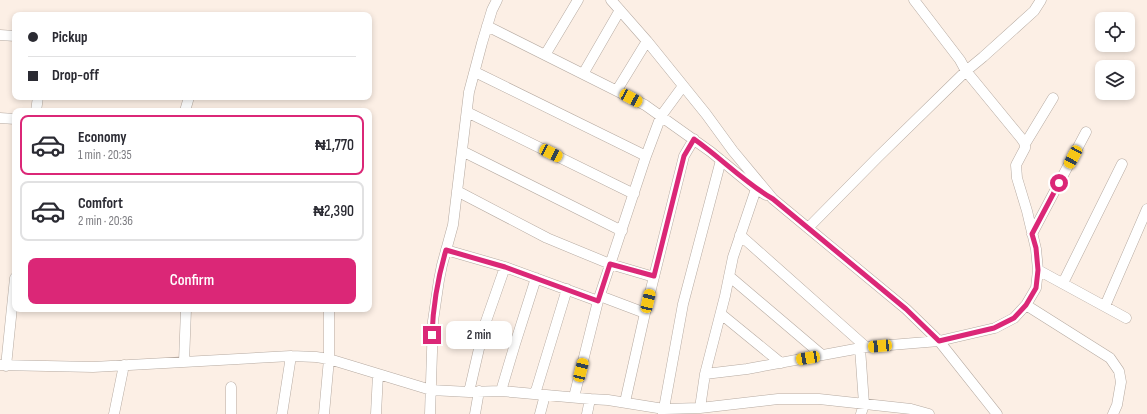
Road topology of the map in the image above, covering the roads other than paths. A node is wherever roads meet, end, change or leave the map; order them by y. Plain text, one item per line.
1 (497, 0) edge
2 (578, 0) edge
3 (611, 0) edge
4 (914, 0) edge
5 (1042, 0) edge
6 (620, 10) junction
7 (487, 26) junction
8 (0, 35) edge
9 (12, 36) edge
10 (647, 41) junction
11 (545, 55) junction
12 (966, 71) junction
13 (475, 72) junction
14 (583, 74) junction
15 (683, 86) junction
16 (617, 90) junction
17 (1053, 98) dead end
18 (467, 112) junction
19 (661, 116) junction
20 (0, 118) edge
21 (12, 119) edge
22 (1086, 132) dead end
23 (694, 139) junction
24 (1025, 144) junction
25 (462, 151) junction
26 (646, 156) junction
27 (721, 160) junction
28 (1122, 164) dead end
29 (756, 189) junction
30 (457, 191) junction
31 (634, 194) junction
32 (773, 199) junction
33 (1147, 209) edge
34 (808, 228) junction
35 (622, 230) junction
36 (740, 234) junction
37 (1032, 234) junction
38 (446, 250) junction
39 (610, 264) junction
40 (505, 267) junction
41 (1038, 270) junction
42 (654, 276) junction
43 (729, 276) junction
44 (536, 278) junction
45 (1063, 283) junction
46 (567, 289) junction
47 (599, 298) junction
48 (12, 300) edge
49 (1026, 305) junction
50 (1105, 306) junction
51 (186, 312) edge
52 (329, 312) edge
53 (645, 313) junction
54 (720, 314) junction
55 (1126, 318) dead end
56 (939, 341) junction
57 (863, 348) junction
58 (822, 355) junction
59 (290, 356) junction
60 (330, 359) junction
61 (184, 362) junction
62 (781, 363) junction
63 (3, 365) edge
64 (124, 365) junction
65 (378, 374) junction
66 (705, 374) junction
67 (231, 387) dead end
68 (431, 390) junction
69 (479, 391) junction
70 (501, 391) junction
71 (469, 392) junction
72 (540, 394) junction
73 (574, 397) junction
74 (590, 399) junction
75 (625, 402) junction
76 (862, 409) edge
77 (664, 411) edge
78 (698, 411) edge
79 (114, 414) edge
80 (231, 414) edge
81 (282, 414) edge
82 (324, 414) edge
83 (376, 414) edge
84 (430, 414) edge
85 (475, 414) edge
86 (540, 414) edge
87 (587, 414) edge
88 (929, 414) edge
89 (997, 414) edge
90 (1113, 414) edge

1 - 7 street
2 - 11 street
3 - 6 street
4 - 12 street
5 - 12 street
6 - 10 street
6 - 14 street
7 - 11 street
7 - 13 street
8 - 9 street
10 - 15 street
10 - 16 street
11 - 14 street
12 - 24 street
12 - 34 street
13 - 18 street
13 - 26 street
14 - 16 street
15 - 19 street
15 - 32 street
16 - 19 street
17 - 24 street
18 - 25 street
18 - 31 street
19 - 23 street
19 - 26 street
20 - 21 street
22 - 37 street
23 - 27 street
23 - 42 street
24 - 37 street
25 - 30 street
25 - 35 street
26 - 31 street
27 - 29 street
27 - 77 street
28 - 45 street
29 - 32 street
29 - 36 street
30 - 38 street
30 - 39 street
31 - 35 street
32 - 34 street
33 - 50 street
34 - 56 street
35 - 39 street
36 - 43 street
36 - 57 street
37 - 41 street
38 - 40 street
38 - 68 street
39 - 42 street
39 - 47 street
40 - 44 street
40 - 71 street
41 - 45 street
41 - 49 street
42 - 53 street
43 - 54 street
43 - 58 street
44 - 46 street
44 - 70 street
45 - 50 street
46 - 47 street
46 - 72 street
47 - 53 street
47 - 73 street
48 - 63 street
49 - 56 street
49 - 90 street
50 - 55 street
51 - 61 street
52 - 60 street
53 - 75 street
54 - 62 street
54 - 66 street
56 - 57 street
56 - 89 street
57 - 58 street
57 - 76 street
58 - 62 street
59 - 60 street
59 - 61 street
59 - 81 street
60 - 65 street
60 - 82 street
61 - 64 street
62 - 66 street
63 - 64 street
64 - 79 street
65 - 68 street
65 - 83 street
66 - 78 street
67 - 80 street
68 - 71 street
68 - 84 street
69 - 70 street
69 - 71 street
69 - 85 street
70 - 72 street
72 - 73 street
72 - 86 street
73 - 74 street
74 - 75 street
74 - 87 street
75 - 77 street
76 - 78 street
76 - 88 street
77 - 78 street

